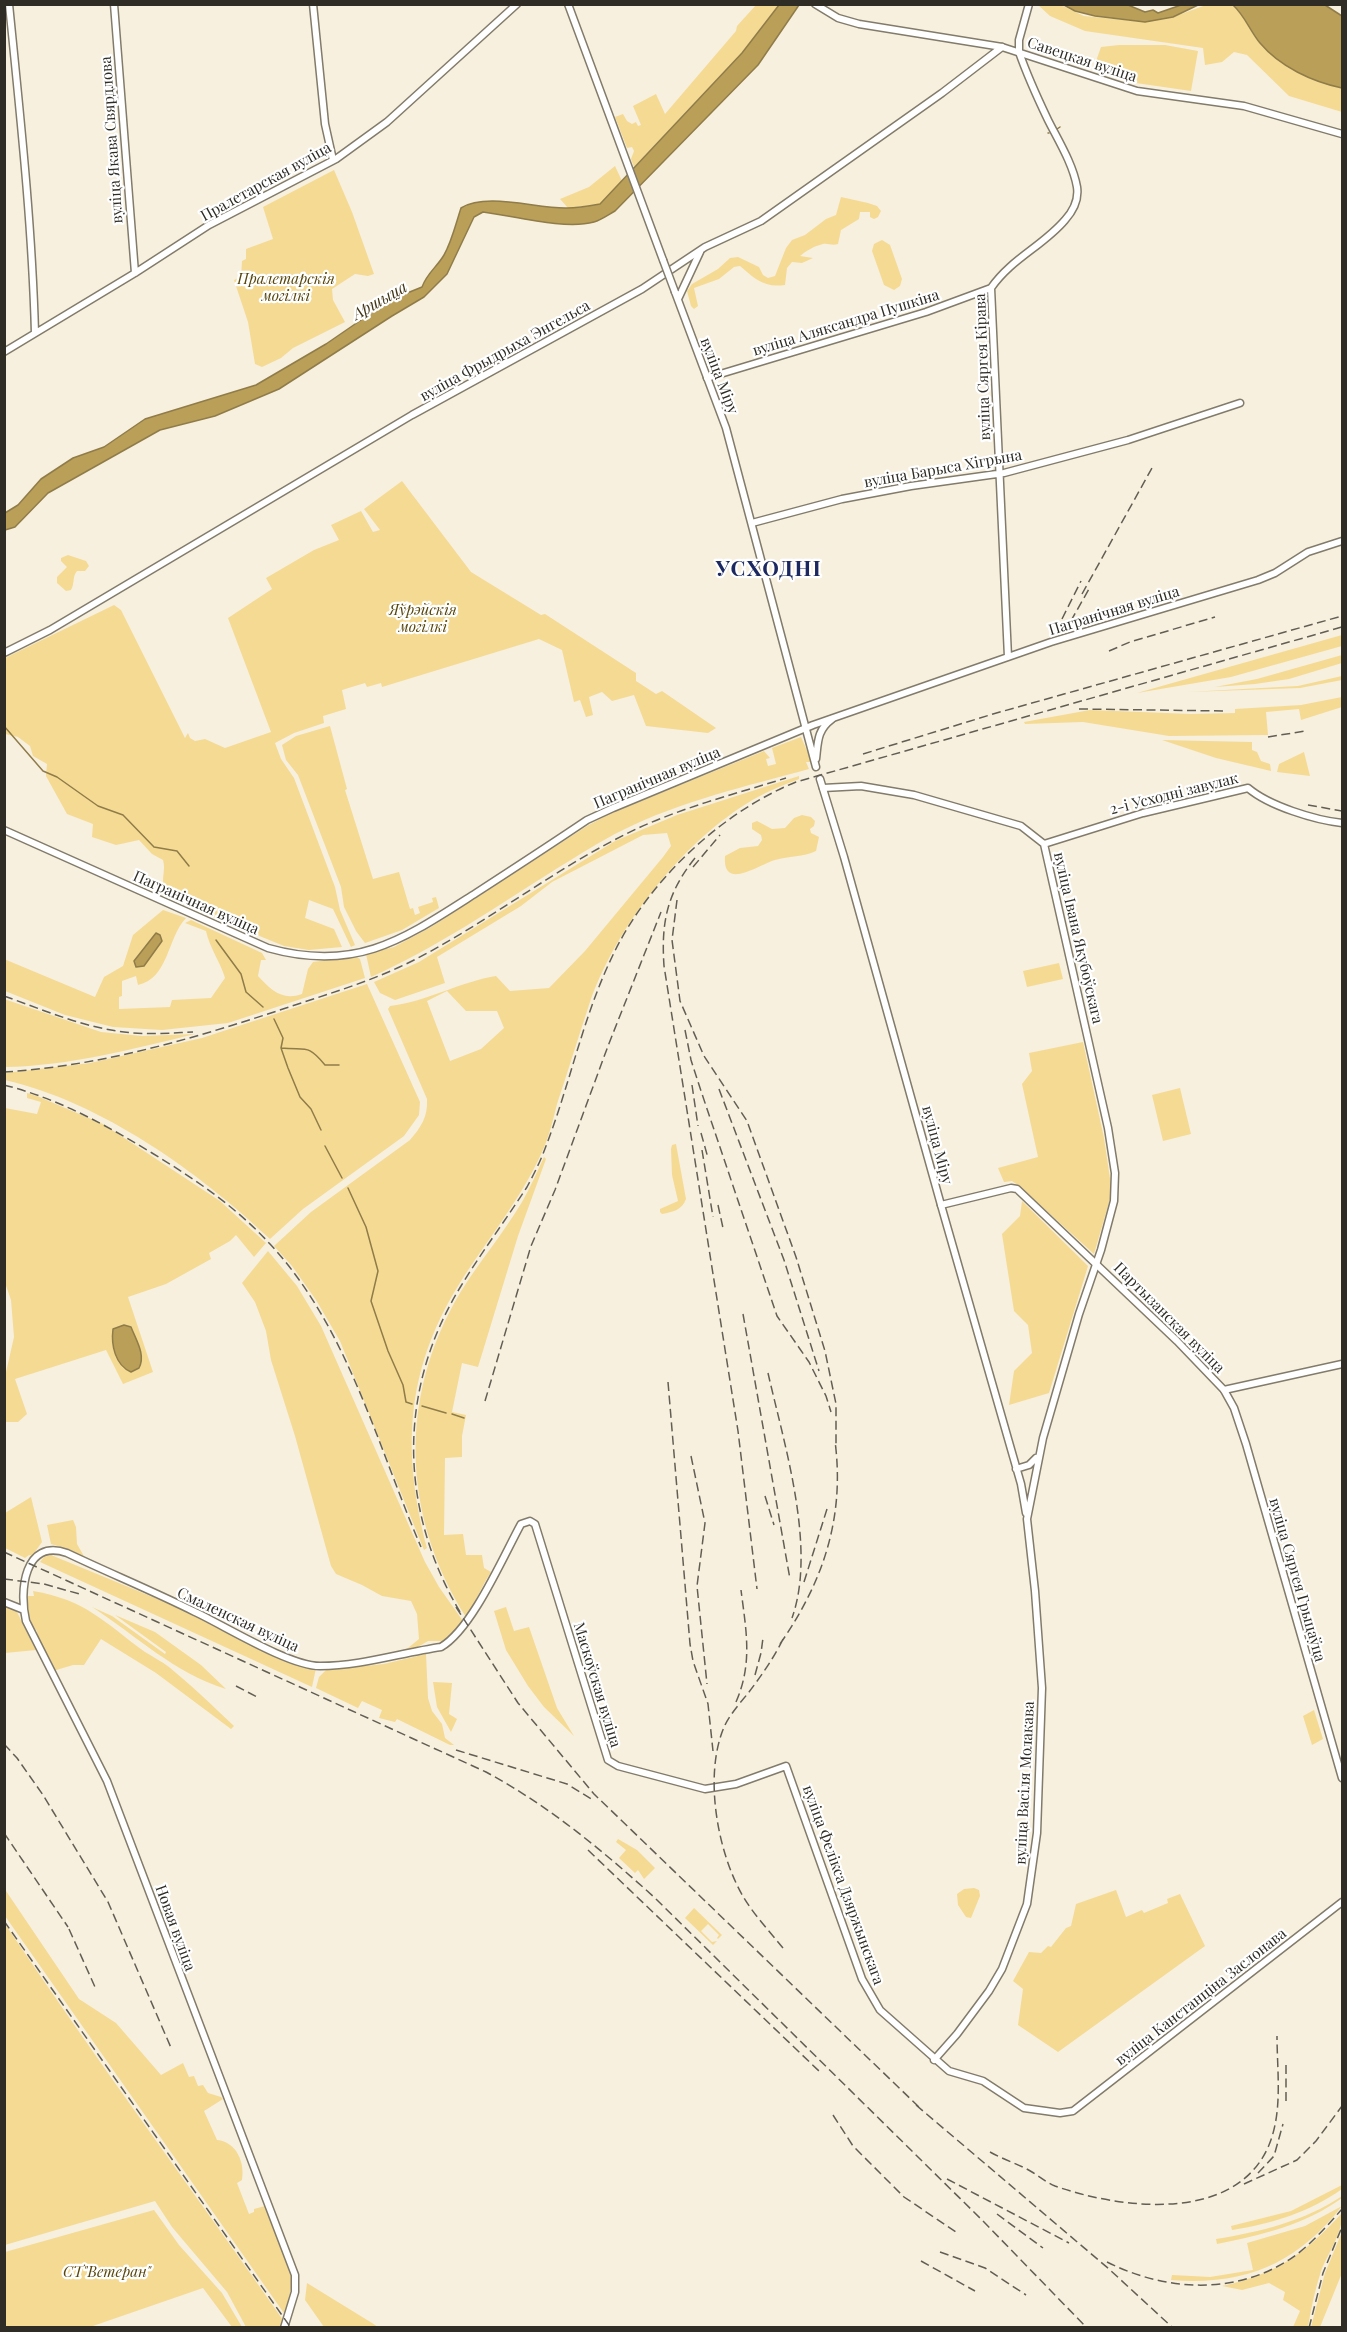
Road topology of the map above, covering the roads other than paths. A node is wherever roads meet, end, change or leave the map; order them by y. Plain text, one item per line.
1 (9, 4) edge
2 (114, 4) edge
3 (313, 4) edge
4 (516, 4) edge
5 (568, 4) edge
6 (1029, 4) edge
7 (817, 5) edge
8 (1002, 47) junction
9 (1019, 52) junction
10 (1342, 134) edge
11 (333, 160) junction
12 (700, 252) junction
13 (135, 273) junction
14 (991, 288) junction
15 (678, 299) junction
16 (35, 333) junction
17 (4, 352) edge
18 (707, 378) junction
19 (1240, 403) dead end
20 (998, 473) junction
21 (752, 523) junction
22 (1342, 541) edge
23 (4, 653) edge
24 (1008, 657) junction
25 (832, 719) junction
26 (806, 728) junction
27 (817, 770) junction
28 (823, 788) junction
29 (1342, 823) edge
30 (4, 830) edge
31 (1044, 844) junction
32 (941, 1204) junction
33 (1096, 1264) junction
34 (1342, 1364) edge
35 (1224, 1390) junction
36 (1039, 1454) junction
37 (1016, 1469) junction
38 (1033, 1481) junction
39 (1021, 1484) junction
40 (1027, 1518) junction
41 (521, 1524) joint
42 (24, 1594) joint
43 (4, 1602) edge
44 (24, 1610) junction
45 (786, 1766) joint
46 (1342, 1778) edge
47 (1342, 1902) edge
48 (934, 2060) junction
49 (1073, 2111) joint
50 (284, 2328) edge

1 - 16 street
2 - 13 street, вуліца Якава Свярдлова
3 - 11 street
4 - 11 street, Пралетарская вуліца
5 - 15 street, вуліца Міру, bridge
6 - 9 street
7 - 8 street, Савецкая вуліца
8 - 9 street, Савецкая вуліца
8 - 12 street, вуліца Фрыдрыха Энгельса
9 - 10 street, Савецкая вуліца
9 - 14 street, вуліца Сяргея Кірава
11 - 13 street, Пралетарская вуліца
12 - 15 street
12 - 23 street, вуліца Фрыдрыха Энгельса
13 - 16 street, Пралетарская вуліца
14 - 18 street, вуліца Аляксандра Пушкіна
14 - 20 street, вуліца Сяргея Кірава
15 - 18 street, вуліца Міру
16 - 17 street, Пралетарская вуліца
18 - 21 street, вуліца Міру
19 - 20 street, вуліца Барыса Хігрына
20 - 21 street, вуліца Барыса Хігрына
20 - 24 street, вуліца Сяргея Кірава
21 - 26 street, вуліца Міру
22 - 24 street, Пагранічная вуліца
24 - 25 street, Пагранічная вуліца
25 - 26 street, Пагранічная вуліца
25 - 27 street
26 - 27 street, вуліца Міру
26 - 30 street, Пагранічная вуліца
27 - 28 street, вуліца Міру
28 - 31 street, вуліца Івана Якубоўскага
28 - 32 street, вуліца Міру
29 - 31 street, 2-і Усходні завулак
31 - 33 street, вуліца Івана Якубоўскага
32 - 33 street, Партызанская вуліца
32 - 37 street, вуліца Міру
33 - 35 street, Партызанская вуліца
33 - 36 street, вуліца Васіля Молакава
34 - 35 street
35 - 46 street, вуліца Сяргея Грыцаўца
36 - 37 street
36 - 38 street, вуліца Васіля Молакава
37 - 39 street, вуліца Міру
38 - 39 street
38 - 40 street, вуліца Васіля Молакава
39 - 40 street, вуліца Міру
40 - 48 street, вуліца Васіля Молакава
41 - 42 street, Смаленская вуліца
41 - 45 street, Маскоўская вуліца
42 - 44 street, Новая вуліца
43 - 44 street
44 - 50 street, Новая вуліца
45 - 48 street, вуліца Фелікса Дзяржынскага
47 - 49 street, вуліца Канстанціна Заслонава
48 - 49 street, вуліца Фелікса Дзяржынскага

